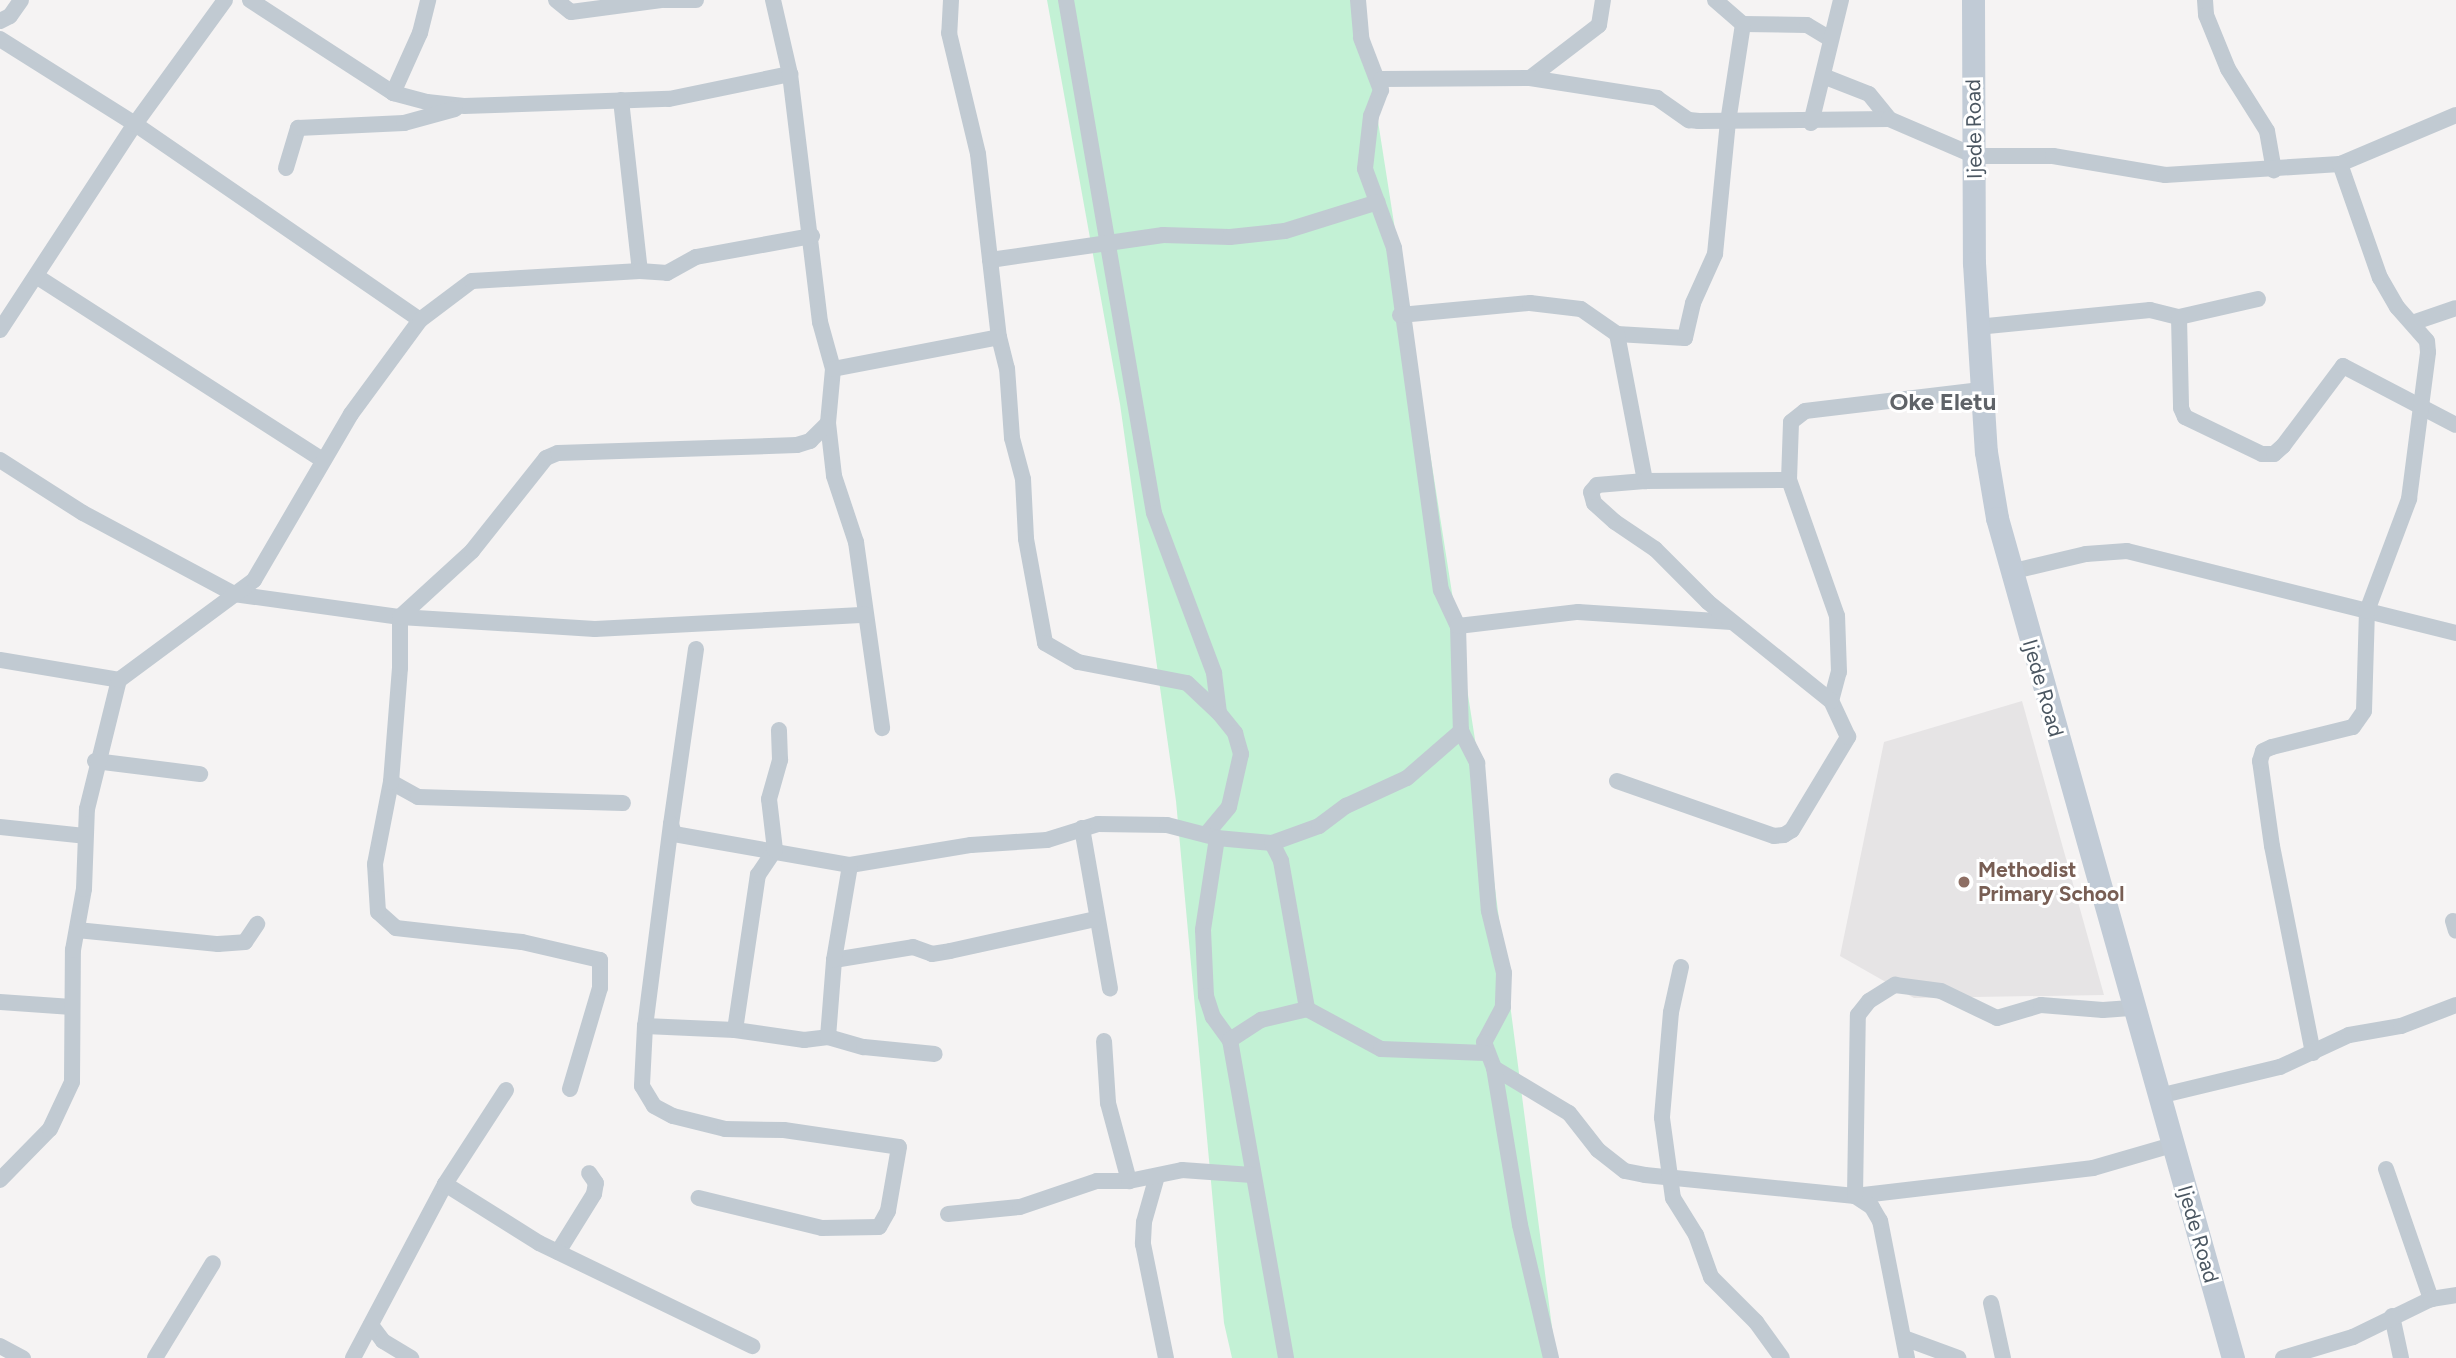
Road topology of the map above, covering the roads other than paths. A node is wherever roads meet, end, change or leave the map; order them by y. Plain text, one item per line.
1 (21, 0) edge
2 (225, 0) edge
3 (250, 0) edge
4 (428, 0) edge
5 (556, 0) edge
6 (663, 0) edge
7 (696, 0) edge
8 (774, 0) edge
9 (951, 0) edge
10 (1066, 0) edge
11 (1358, 0) edge
12 (1603, 0) edge
13 (1715, 0) edge
14 (1841, 0) edge
15 (1973, 0) edge
16 (2205, 0) edge
17 (0, 21) edge
18 (1743, 24) junction
19 (0, 39) edge
20 (1830, 39) junction
21 (790, 74) junction
22 (1823, 76) junction
23 (1530, 78) junction
24 (1381, 79) junction
25 (393, 93) junction
26 (621, 100) junction
27 (464, 106) junction
28 (2456, 115) edge
29 (1889, 119) junction
30 (1728, 121) junction
31 (1811, 123) junction
32 (135, 124) junction
33 (1975, 156) junction
34 (2340, 164) junction
35 (286, 168) dead end
36 (2274, 170) junction
37 (1378, 202) junction
38 (812, 236) junction
39 (1107, 241) junction
40 (990, 260) junction
41 (640, 271) junction
42 (36, 276) junction
43 (2259, 299) dead end
44 (2456, 308) edge
45 (1400, 315) junction
46 (2179, 317) junction
47 (420, 320) junction
48 (2412, 323) junction
49 (1978, 327) junction
50 (0, 330) edge
51 (1617, 334) junction
52 (999, 337) junction
53 (833, 369) junction
54 (1981, 390) junction
55 (2421, 408) junction
56 (828, 423) junction
57 (2456, 425) edge
58 (0, 460) edge
59 (323, 460) junction
60 (1789, 480) junction
61 (1645, 481) junction
62 (2010, 572) junction
63 (234, 594) junction
64 (2367, 611) junction
65 (866, 615) junction
66 (400, 617) junction
67 (1732, 622) junction
68 (1458, 626) junction
69 (2456, 633) edge
70 (696, 649) dead end
71 (0, 660) edge
72 (119, 680) junction
73 (1831, 701) junction
74 (1219, 713) junction
75 (882, 728) dead end
76 (779, 730) dead end
77 (1461, 731) junction
78 (95, 761) junction
79 (200, 774) dead end
80 (1617, 781) dead end
81 (391, 782) junction
82 (623, 803) dead end
83 (671, 824) junction
84 (0, 827) edge
85 (1082, 828) junction
86 (85, 835) junction
87 (1211, 836) junction
88 (1272, 844) junction
89 (775, 850) junction
90 (850, 865) junction
91 (1095, 919) junction
92 (257, 924) dead end
93 (76, 930) junction
94 (834, 960) junction
95 (1681, 967) dead end
96 (1110, 989) dead end
97 (0, 1002) edge
98 (2456, 1005) edge
99 (72, 1007) junction
100 (2134, 1008) junction
101 (1307, 1009) junction
102 (645, 1026) junction
103 (735, 1030) junction
104 (828, 1037) junction
105 (1230, 1040) junction
106 (1104, 1041) dead end
107 (1480, 1048) junction
108 (2313, 1053) junction
109 (935, 1054) dead end
110 (1494, 1068) junction
111 (570, 1089) dead end
112 (506, 1090) dead end
113 (2159, 1096) junction
114 (2172, 1145) junction
115 (2386, 1169) dead end
116 (589, 1173) dead end
117 (1252, 1175) junction
118 (1157, 1176) junction
119 (1669, 1177) junction
120 (0, 1180) edge
121 (1129, 1181) junction
122 (445, 1184) junction
123 (1855, 1196) junction
124 (699, 1198) dead end
125 (948, 1214) dead end
126 (558, 1252) junction
127 (213, 1263) dead end
128 (2456, 1295) edge
129 (2431, 1299) junction
130 (1991, 1303) dead end
131 (2392, 1316) junction
132 (371, 1325) junction
133 (1904, 1338) junction
134 (0, 1346) edge
135 (752, 1346) dead end
136 (23, 1358) edge
137 (155, 1358) edge
138 (353, 1358) edge
139 (411, 1358) edge
140 (1166, 1358) edge
141 (1286, 1358) edge
142 (1551, 1358) edge
143 (1782, 1358) edge
144 (1908, 1358) edge
145 (1958, 1358) edge
146 (2003, 1358) edge
147 (2233, 1358) edge
148 (2283, 1358) edge
149 (2401, 1358) edge

1 - 17 street
2 - 32 street
3 - 25 street
4 - 25 street
5 - 6 street
6 - 7 street
8 - 21 street
9 - 40 street
10 - 39 street
11 - 24 street
12 - 23 street
13 - 18 street
14 - 20 street
15 - 33 main road, Ijede Road
16 - 36 street
18 - 20 street
18 - 30 street
19 - 32 street
20 - 22 street
21 - 26 street
21 - 38 street
22 - 29 street
22 - 31 street
23 - 24 street
23 - 30 street
24 - 37 street
25 - 27 street
26 - 27 street
26 - 41 street
27 - 35 street
28 - 34 street
29 - 31 street
29 - 33 street
30 - 31 street
30 - 51 street
32 - 42 street
32 - 47 street
33 - 36 street
33 - 49 main road, Ijede Road
34 - 36 street
34 - 48 street
37 - 39 street
37 - 45 street
38 - 41 street
38 - 53 street
39 - 40 street
39 - 74 street
40 - 52 street
41 - 47 street
42 - 50 street
42 - 59 street
43 - 46 street
44 - 48 street
45 - 51 street
45 - 68 street
46 - 49 street
46 - 55 street
47 - 59 street
48 - 55 street
49 - 54 main road, Ijede Road
51 - 61 street
52 - 53 street
52 - 74 street
53 - 56 street
54 - 60 street
54 - 62 main road, Ijede Road
55 - 57 street
55 - 64 street
56 - 65 street
56 - 66 street
58 - 63 street
59 - 63 street
60 - 61 street
60 - 73 street
61 - 67 street
62 - 64 street
62 - 100 main road, Ijede Road
63 - 66 street
63 - 72 street
64 - 69 street
64 - 108 street
65 - 66 street
65 - 75 street
66 - 81 street
67 - 68 street
67 - 73 street
68 - 77 street
70 - 83 street
71 - 72 street
72 - 78 street
73 - 80 street
74 - 87 street
76 - 89 street
77 - 88 street
77 - 107 street
78 - 79 street
78 - 86 street
81 - 82 street
81 - 111 street
83 - 89 street
83 - 102 street
84 - 86 street
85 - 87 street
85 - 90 street
85 - 91 street
86 - 93 street
87 - 88 street
87 - 105 street
88 - 101 street
89 - 90 street
89 - 103 street
90 - 94 street
91 - 94 street
91 - 96 street
92 - 93 street
93 - 99 street
94 - 104 street
95 - 119 street
97 - 99 street
98 - 108 street
99 - 120 street
100 - 113 main road, Ijede Road
100 - 123 street
101 - 105 street
101 - 107 street
102 - 103 street
102 - 124 street
103 - 104 street
104 - 109 street
105 - 117 street
106 - 121 street
107 - 110 street
108 - 113 street
110 - 119 street
110 - 142 street
112 - 122 street
113 - 114 main road, Ijede Road
114 - 123 street
114 - 147 main road, Ijede Road
115 - 129 street
116 - 126 street
117 - 118 street
117 - 141 street
118 - 121 street
118 - 140 street
119 - 123 street
119 - 143 street
121 - 125 street
122 - 126 street
122 - 132 street
123 - 133 street
126 - 135 street
127 - 137 street
128 - 129 street
129 - 131 street
130 - 146 street
131 - 148 street
131 - 149 street
132 - 138 street
132 - 139 street
133 - 144 street
133 - 145 street
134 - 136 street

